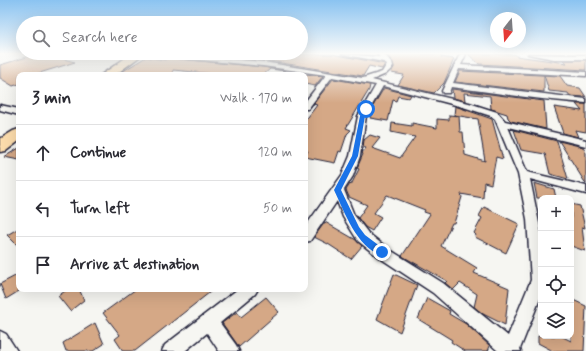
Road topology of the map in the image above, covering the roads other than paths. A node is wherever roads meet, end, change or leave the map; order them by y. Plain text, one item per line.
1 (305, 70) edge
2 (388, 70) edge
3 (456, 70) edge
4 (523, 70) edge
5 (571, 70) edge
6 (574, 73) junction
7 (586, 74) edge
8 (330, 75) junction
9 (361, 81) junction
10 (380, 84) junction
11 (449, 86) junction
12 (439, 97) junction
13 (586, 101) edge
14 (308, 103) edge
15 (0, 107) edge
16 (16, 111) edge
17 (501, 123) junction
18 (16, 136) edge
19 (586, 143) edge
20 (0, 146) edge
21 (523, 174) junction
22 (338, 190) junction
23 (586, 190) edge
24 (308, 233) edge
25 (246, 292) edge
26 (208, 321) junction
27 (0, 340) edge
28 (511, 350) edge
29 (8, 351) edge
30 (171, 351) edge
31 (230, 351) edge

1 - 8 street
2 - 9 street
3 - 11 street
4 - 6 street
5 - 6 street
6 - 7 street
8 - 9 street
8 - 14 street
9 - 10 street
10 - 12 street
10 - 22 street
11 - 12 street
11 - 13 street
12 - 17 street
15 - 16 street
17 - 19 street
17 - 21 street
18 - 20 highway
21 - 23 street
21 - 28 street
22 - 24 street
22 - 28 street
25 - 26 street
26 - 30 street
26 - 31 street
27 - 29 street

